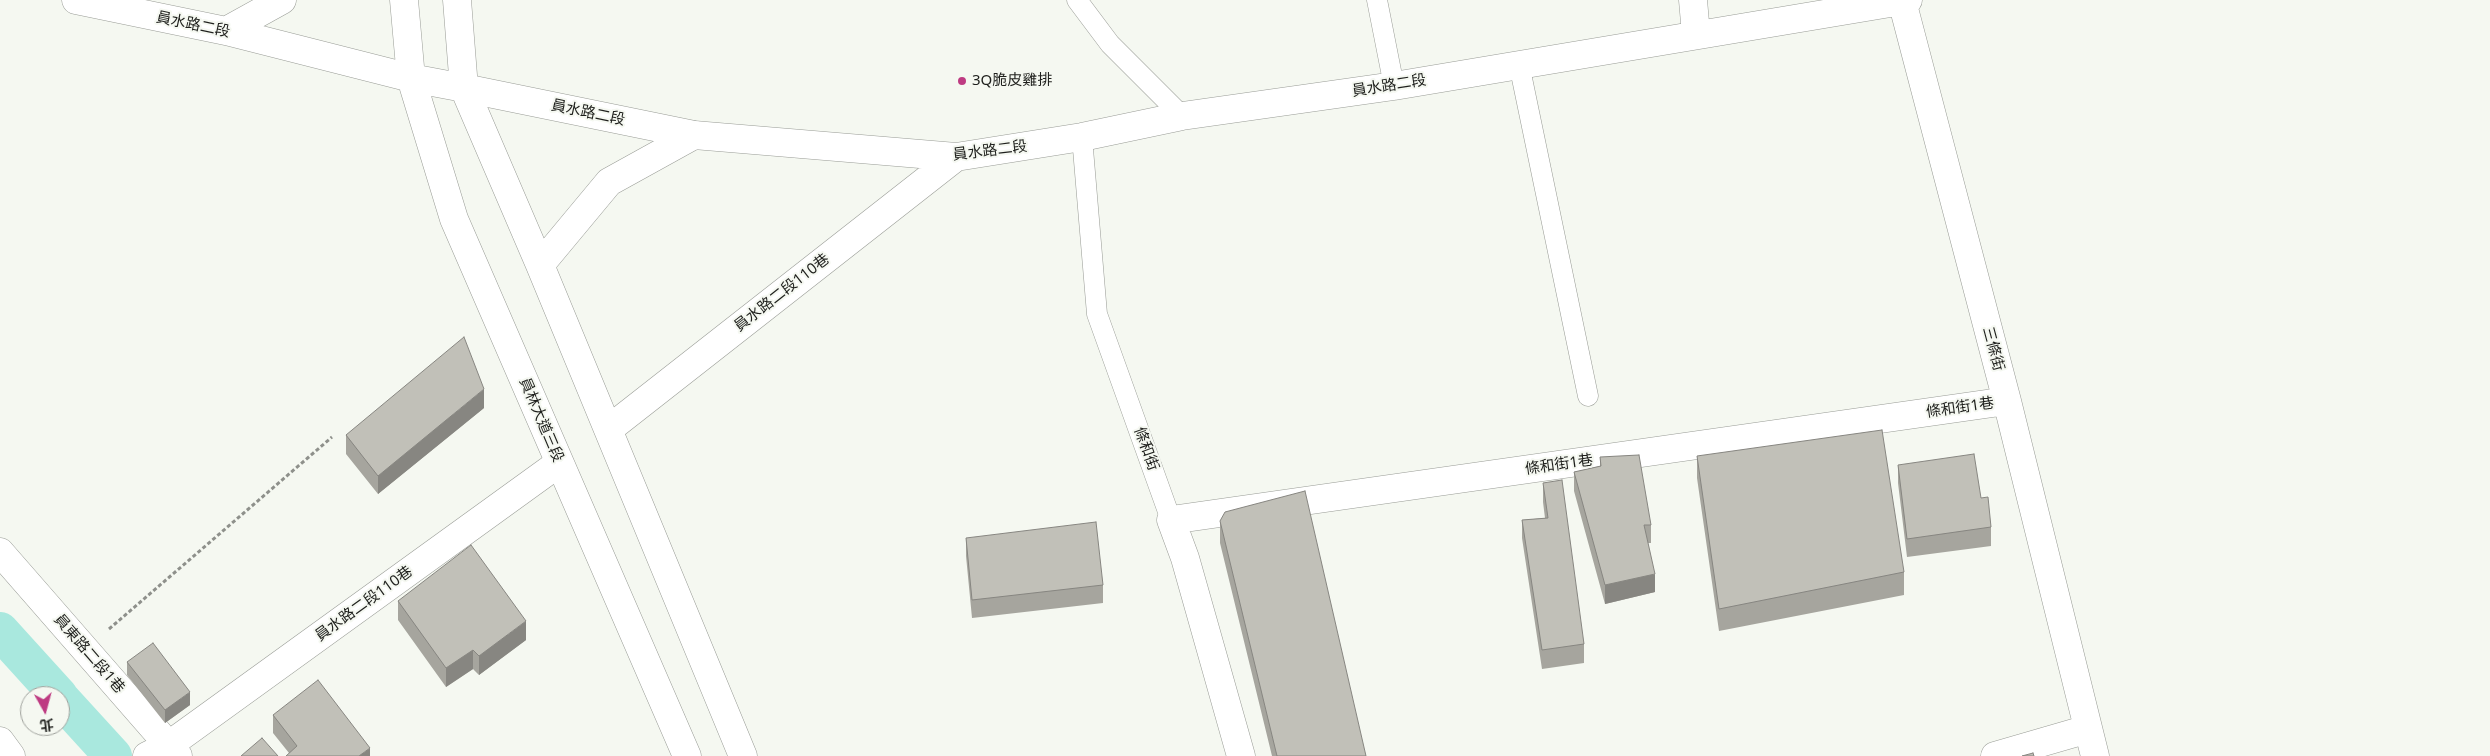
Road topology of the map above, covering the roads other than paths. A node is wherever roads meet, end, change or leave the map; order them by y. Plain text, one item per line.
1 (76, 0) edge
2 (282, 0) edge
3 (404, 0) edge
4 (457, 0) edge
5 (1077, 0) edge
6 (1377, 0) edge
7 (1693, 0) edge
8 (1905, 0) edge
9 (226, 31) junction
10 (1696, 34) junction
11 (1519, 64) junction
12 (411, 78) junction
13 (1394, 86) junction
14 (464, 88) junction
15 (1182, 116) junction
16 (694, 135) junction
17 (1082, 137) junction
18 (956, 157) junction
19 (540, 265) junction
20 (1588, 396) dead end
21 (2007, 401) junction
22 (608, 429) junction
23 (559, 463) junction
24 (1171, 520) junction
25 (0, 552) edge
26 (2088, 730) junction
27 (0, 741) edge
28 (165, 752) edge
29 (11, 756) edge
30 (687, 756) edge
31 (743, 756) edge
32 (1241, 756) edge
33 (1995, 756) edge
34 (2095, 756) edge

1 - 9 street, 員水路二段
2 - 9 street
3 - 12 street, 員林大道三段
4 - 14 street
5 - 15 lane
6 - 13 lane
7 - 10 street
8 - 10 street, 員水路二段
8 - 21 street, 三條街
9 - 12 street, 員水路二段
10 - 11 street, 員水路二段
11 - 13 street, 員水路二段
11 - 20 lane
12 - 14 street, 員水路二段
12 - 23 street, 員林大道三段
13 - 15 street, 員水路二段
14 - 16 street, 員水路二段
14 - 19 street
15 - 17 street, 員水路二段
16 - 18 street, 員水路二段
16 - 19 street
17 - 18 street, 員水路二段
17 - 24 lane, 條和街
18 - 22 street, 員水路二段110巷
19 - 22 street
21 - 24 street, 條和街1巷
21 - 26 street, 三條街
22 - 31 street
23 - 28 street, 員水路二段110巷
23 - 30 street, 員林大道三段
24 - 32 street, 條和街
25 - 28 street, 員東路二段1巷
26 - 33 street
26 - 34 street, 三條街
27 - 29 street

